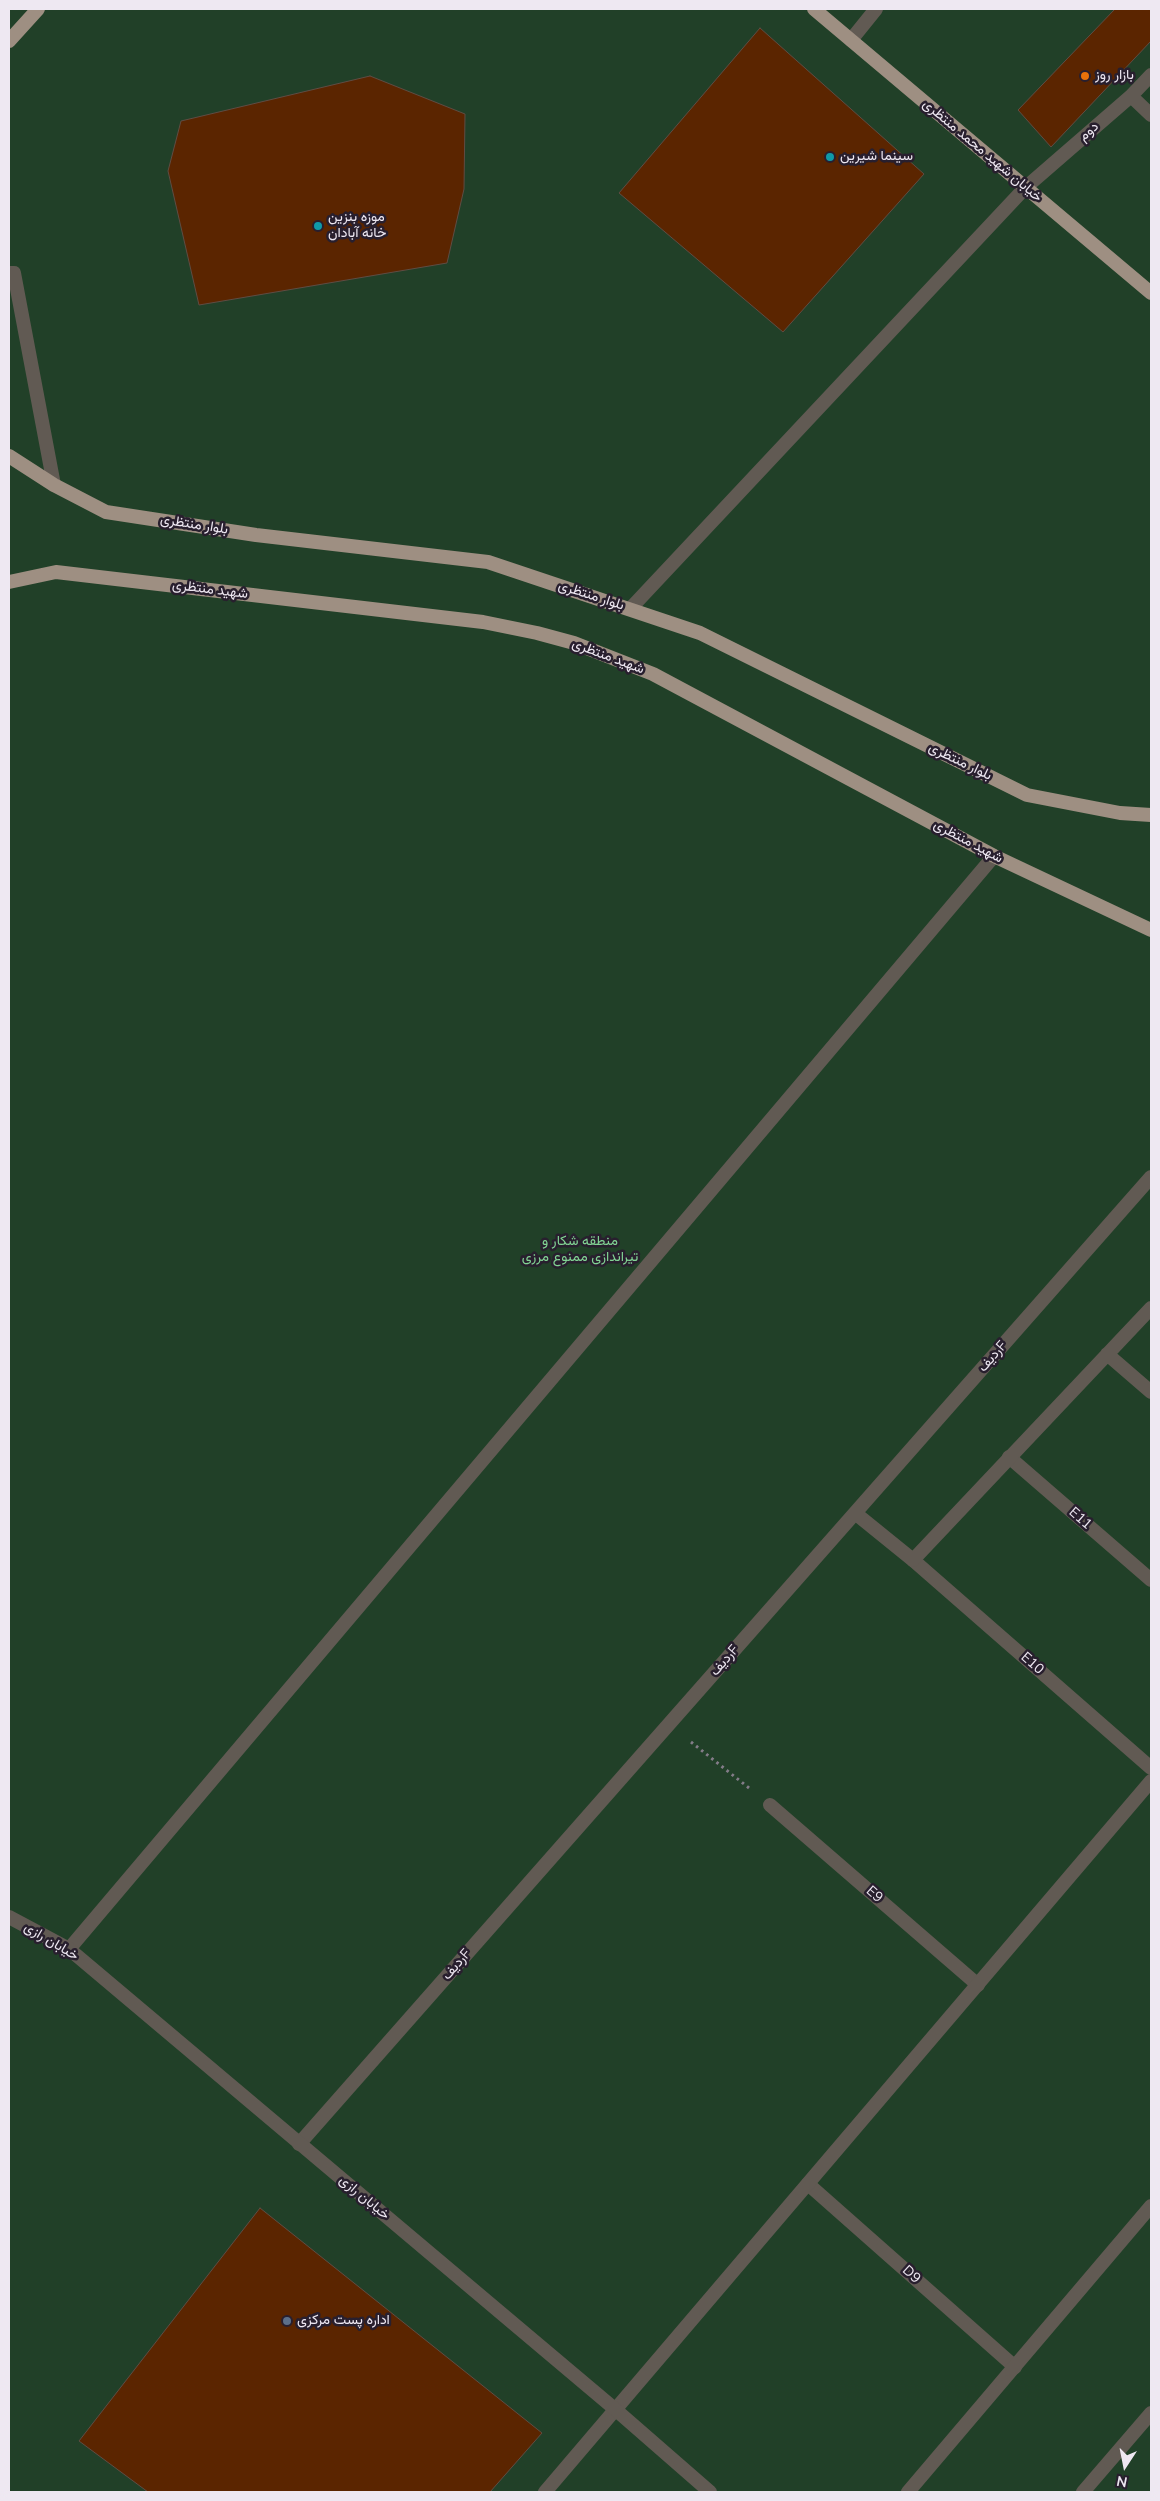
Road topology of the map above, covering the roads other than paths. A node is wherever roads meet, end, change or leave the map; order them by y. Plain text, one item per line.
1 (38, 9) edge
2 (814, 9) edge
3 (876, 9) edge
4 (851, 40) junction
5 (9, 42) edge
6 (1151, 75) edge
7 (1131, 96) junction
8 (1151, 115) edge
9 (1025, 188) junction
10 (9, 273) edge
11 (1151, 293) edge
12 (9, 456) edge
13 (54, 485) junction
14 (9, 582) edge
15 (630, 609) junction
16 (1151, 815) edge
17 (994, 856) junction
18 (1151, 930) edge
19 (1151, 1177) edge
20 (1151, 1308) edge
21 (1108, 1354) junction
22 (1151, 1392) edge
23 (1009, 1458) junction
24 (855, 1513) junction
25 (913, 1560) junction
26 (1151, 1580) edge
27 (1151, 1768) edge
28 (1151, 1781) edge
29 (770, 1805) road end
30 (9, 1917) edge
31 (69, 1949) junction
32 (978, 1985) junction
33 (299, 2144) junction
34 (808, 2184) junction
35 (1151, 2206) edge
36 (1015, 2367) junction
37 (616, 2410) junction
38 (1151, 2413) edge
39 (545, 2492) edge
40 (710, 2492) edge
41 (908, 2492) edge
42 (1083, 2492) edge

1 - 5 main road
2 - 4 main road, خیابان شهید محمد منتظری
3 - 4 street
4 - 9 main road, خیابان شهید محمد منتظری
6 - 7 street, دوم
7 - 8 street
7 - 9 street, دوم
9 - 11 main road, خیابان شهید محمد منتظری
9 - 15 street, دوم
10 - 13 street
12 - 13 main road, بلوار منتظری
13 - 15 main road, بلوار منتظری
14 - 17 main road, شهید منتظری
15 - 16 main road, بلوار منتظری
17 - 18 main road, شهید منتظری
17 - 31 street
19 - 24 street, ردیفF
20 - 21 street
21 - 22 street
21 - 23 street
23 - 25 street
23 - 26 street, E11
24 - 25 street, E10
24 - 33 street, ردیفF
25 - 27 street, E10
28 - 32 street
29 - 32 street, E9
30 - 31 street, خیابان رازی
31 - 33 street, خیابان رازی
32 - 34 street
33 - 37 street, خیابان رازی
34 - 36 street, D9
34 - 37 street
35 - 36 street
36 - 41 street
37 - 39 street
37 - 40 street, خیابان رازی
38 - 42 street

